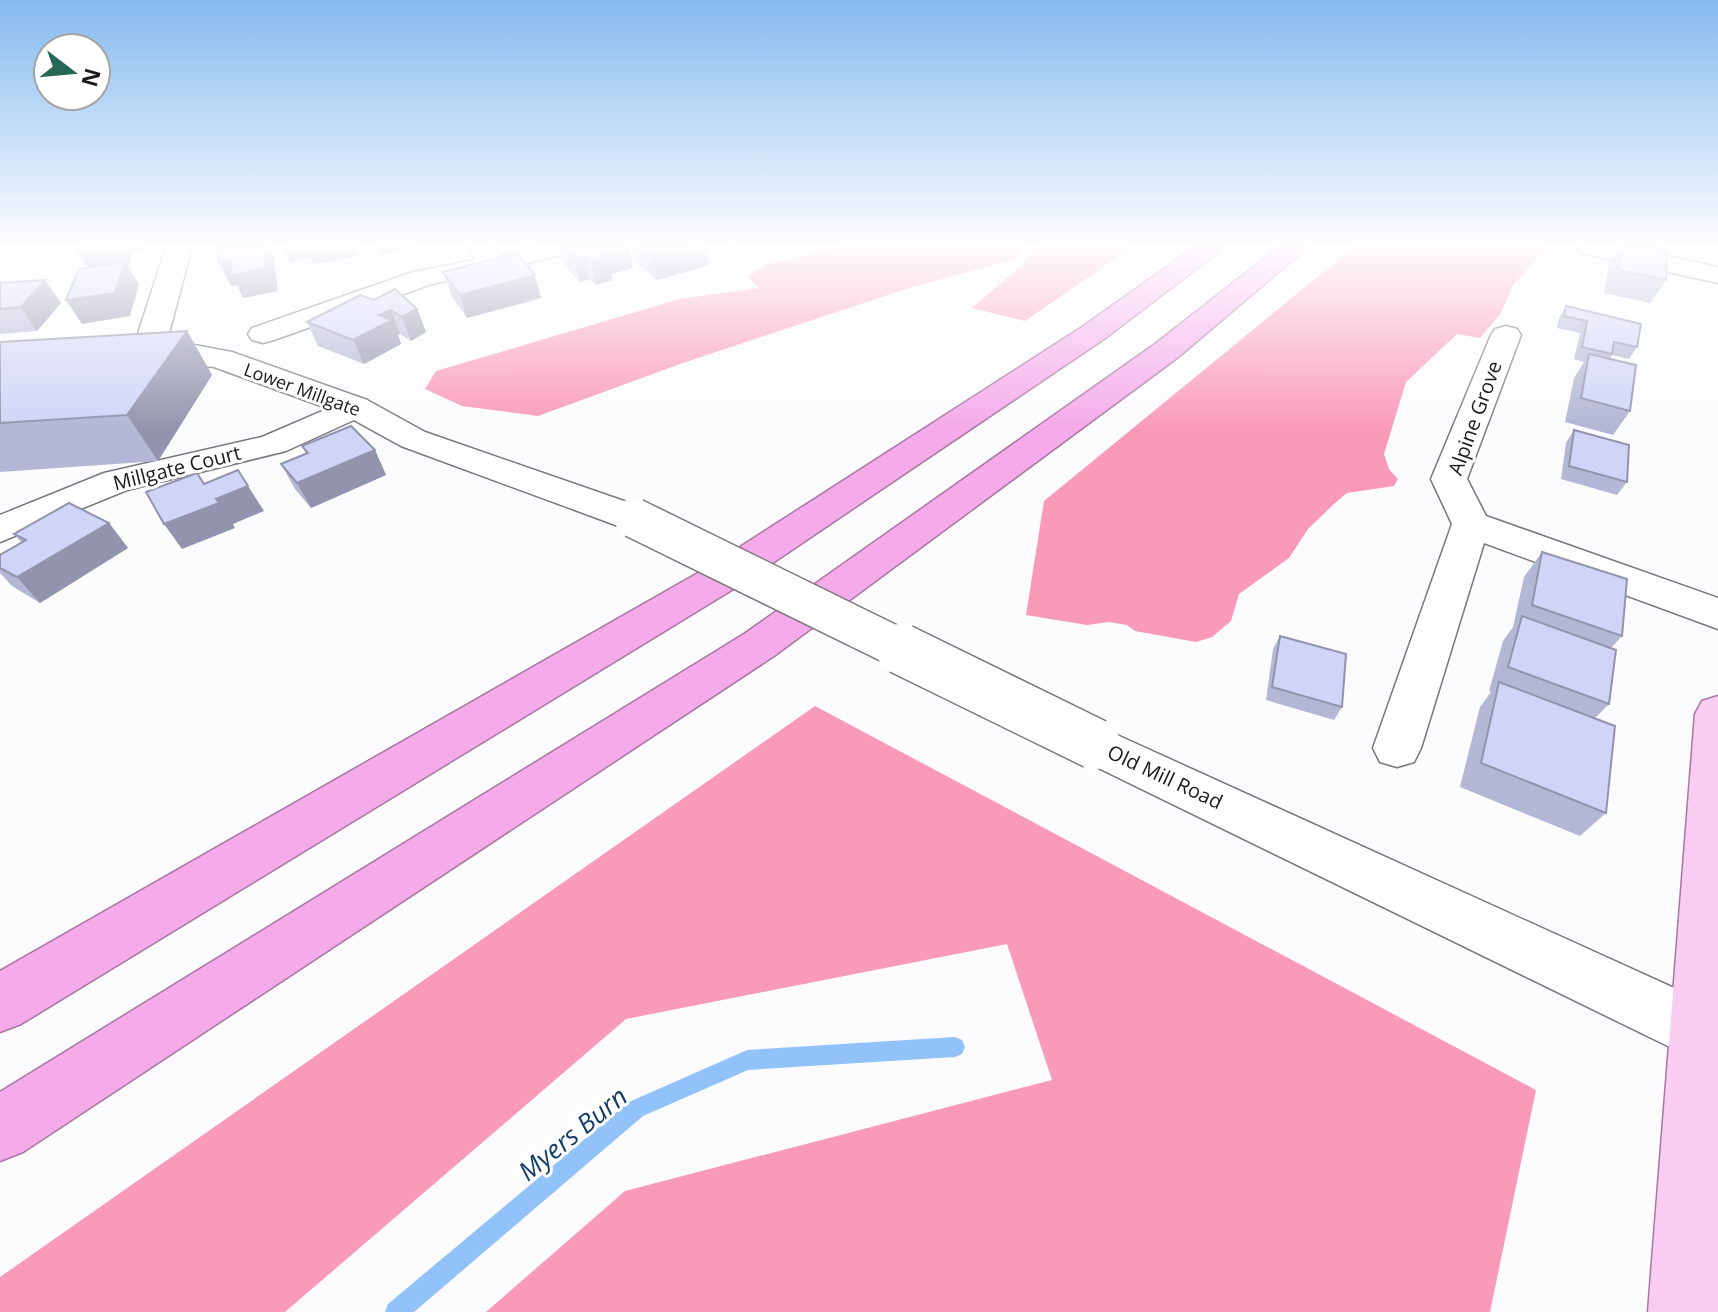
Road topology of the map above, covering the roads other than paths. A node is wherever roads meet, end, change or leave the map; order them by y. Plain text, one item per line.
1 (152, 308) edge
2 (337, 308) edge
3 (1127, 308) edge
4 (1219, 308) edge
5 (263, 334) dead end
6 (1506, 335) dead end
7 (355, 407) junction
8 (634, 518) joint
9 (1471, 524) junction
10 (0, 529) edge
11 (1718, 614) edge
12 (1718, 714) edge
13 (1397, 748) dead end
14 (0, 1003) edge
15 (1699, 1030) junction
16 (0, 1129) edge
17 (1684, 1312) edge

1 - 7 street, Lower Millgate
2 - 5 street
3 - 14 highway
4 - 16 highway
6 - 9 street, Alpine Grove
7 - 8 street, Lower Millgate
7 - 10 street, Millgate Court
8 - 15 street, Old Mill Road, bridge
9 - 11 street
9 - 13 street
12 - 15 main road
15 - 17 main road

